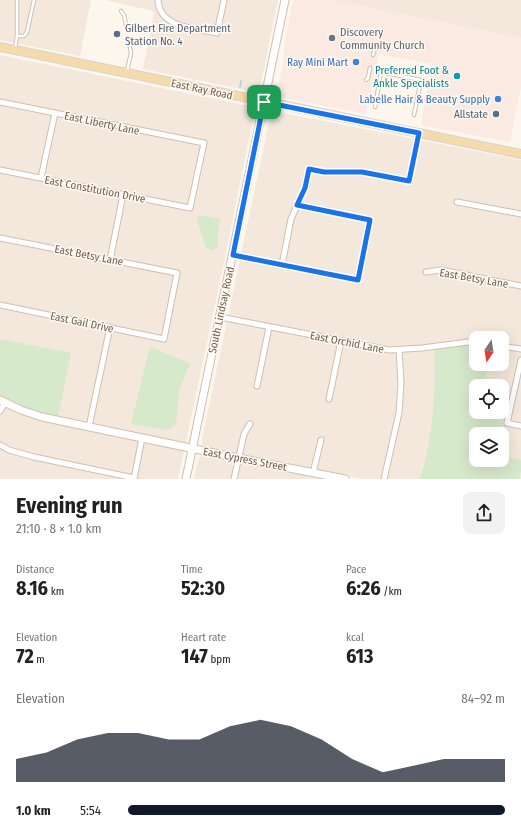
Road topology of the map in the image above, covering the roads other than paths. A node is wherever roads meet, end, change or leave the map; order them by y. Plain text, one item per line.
1 (16, 0) edge
2 (34, 0) edge
3 (158, 0) edge
4 (224, 0) edge
5 (285, 0) edge
6 (121, 11) dead end
7 (127, 29) dead end
8 (17, 36) junction
9 (128, 42) dead end
10 (0, 47) edge
11 (375, 48) dead end
12 (14, 50) junction
13 (373, 55) dead end
14 (370, 68) dead end
15 (126, 74) junction
16 (366, 80) dead end
17 (0, 102) edge
18 (264, 102) junction
19 (375, 107) dead end
20 (55, 113) junction
21 (414, 115) dead end
22 (419, 133) junction
23 (521, 154) edge
24 (0, 170) edge
25 (42, 178) junction
26 (123, 195) junction
27 (457, 202) dead end
28 (297, 205) junction
29 (190, 208) joint
30 (521, 214) edge
31 (0, 238) edge
32 (233, 255) junction
33 (110, 260) junction
34 (282, 265) junction
35 (426, 272) dead end
36 (521, 286) edge
37 (0, 304) edge
38 (220, 317) junction
39 (110, 327) junction
40 (270, 327) junction
41 (164, 339) joint
42 (341, 341) junction
43 (469, 341) edge
44 (509, 347) edge
45 (521, 349) edge
46 (399, 350) junction
47 (521, 360) edge
48 (257, 386) dead end
49 (329, 399) dead end
50 (2, 401) edge
51 (0, 411) edge
52 (250, 424) dead end
53 (521, 426) edge
54 (89, 427) junction
55 (142, 438) junction
56 (321, 440) dead end
57 (0, 446) edge
58 (192, 449) junction
59 (238, 458) junction
60 (313, 473) junction
61 (134, 479) edge
62 (186, 479) edge
63 (234, 479) edge
64 (345, 479) edge
65 (384, 479) edge

1 - 8 lane
2 - 8 lane
3 - 4 street
5 - 18 main road, South Lindsay Road
6 - 7 lane
8 - 12 lane
9 - 15 lane
10 - 12 main road, East Ray Road
11 - 13 lane
12 - 15 main road, East Ray Road
14 - 16 lane
15 - 18 main road, East Ray Road
17 - 20 street, East Liberty Lane
18 - 22 main road, East Ray Road
18 - 32 main road, South Lindsay Road
19 - 21 lane
20 - 25 street
20 - 29 street, East Liberty Lane
22 - 23 main road, East Ray Road
22 - 28 street
24 - 25 street, East Constitution Drive
25 - 26 street, East Constitution Drive
26 - 29 street, East Constitution Drive
26 - 33 street
27 - 30 street
28 - 34 street
28 - 34 street
31 - 33 street, East Betsy Lane
32 - 34 street
32 - 38 main road, South Lindsay Road
33 - 41 street, East Betsy Lane
35 - 36 street, East Betsy Lane
37 - 39 street, East Gail Drive
38 - 40 street, East Orchid Lane
38 - 58 main road, South Lindsay Road
39 - 41 street, East Gail Drive
39 - 54 street
40 - 42 street, East Orchid Lane
40 - 48 street
42 - 46 street, East Orchid Lane
42 - 49 street
43 - 46 street, East Orchid Lane
44 - 45 street
46 - 65 street
47 - 53 street
50 - 51 street
50 - 54 main road
52 - 59 street
54 - 55 main road
55 - 58 main road
55 - 61 street
56 - 60 street
57 - 61 street
58 - 59 main road, East Cypress Street
58 - 62 main road, South Lindsay Road
59 - 60 main road, East Cypress Street
59 - 63 street
60 - 64 main road, East Cypress Street

